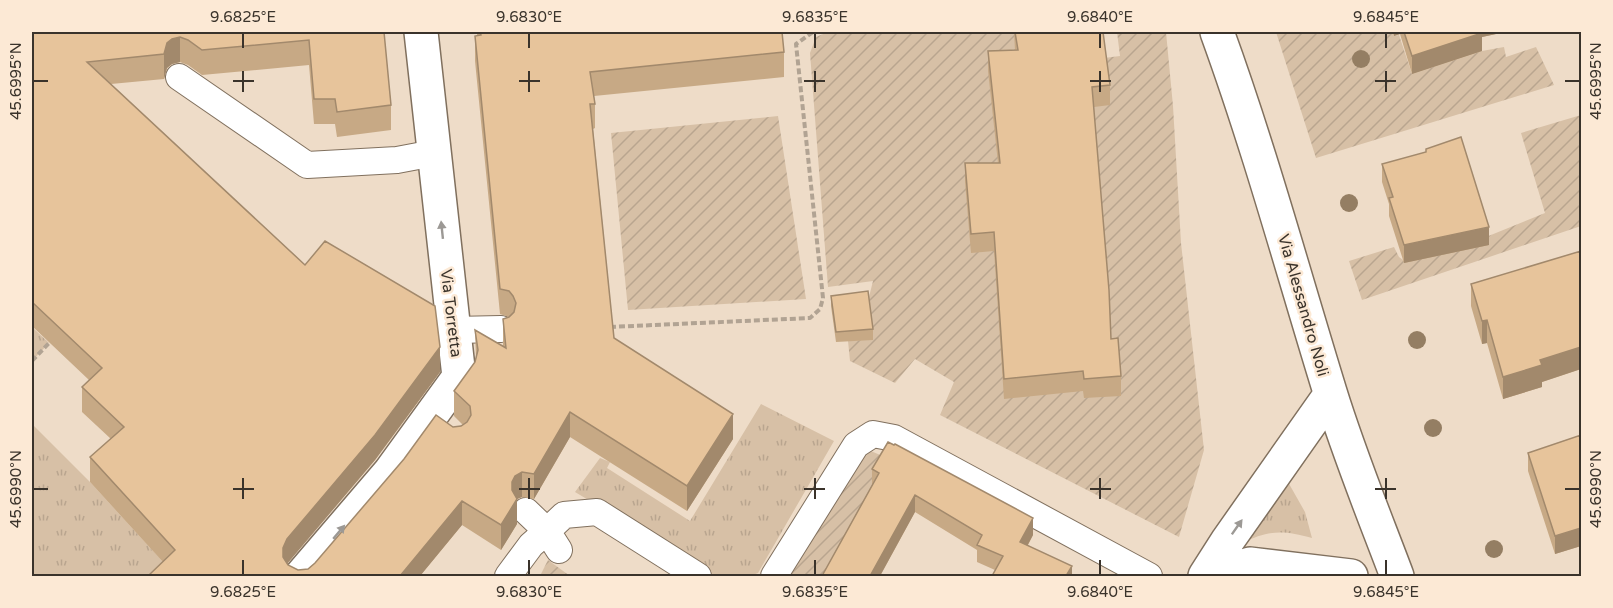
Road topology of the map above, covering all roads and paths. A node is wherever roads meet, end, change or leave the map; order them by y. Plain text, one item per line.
1 (421, 32) edge
2 (813, 32) edge
3 (1217, 32) edge
4 (180, 77) dead end
5 (434, 153) junction
6 (610, 327) edge
7 (501, 329) dead end
8 (454, 330) junction
9 (49, 343) edge
10 (32, 361) edge
11 (1330, 395) junction
12 (526, 511) dead end
13 (553, 541) junction
14 (302, 576) edge
15 (508, 576) edge
16 (698, 576) edge
17 (774, 576) edge
18 (1149, 576) edge
19 (1205, 576) edge
20 (1213, 576) edge
21 (1351, 576) edge
22 (1396, 576) edge

1 - 5 street, Via Torretta
2 - 6 path
3 - 11 street, Via Alessandro Noli
4 - 5 lane
8 -> 5 street, Via Torretta
7 - 8 lane
14 -> 8 street, Via Torretta
9 - 10 path
19 -> 11 street
11 - 22 street, Via Alessandro Noli
12 - 13 lane
13 - 15 lane
13 - 16 lane
17 - 18 lane
20 - 21 street

